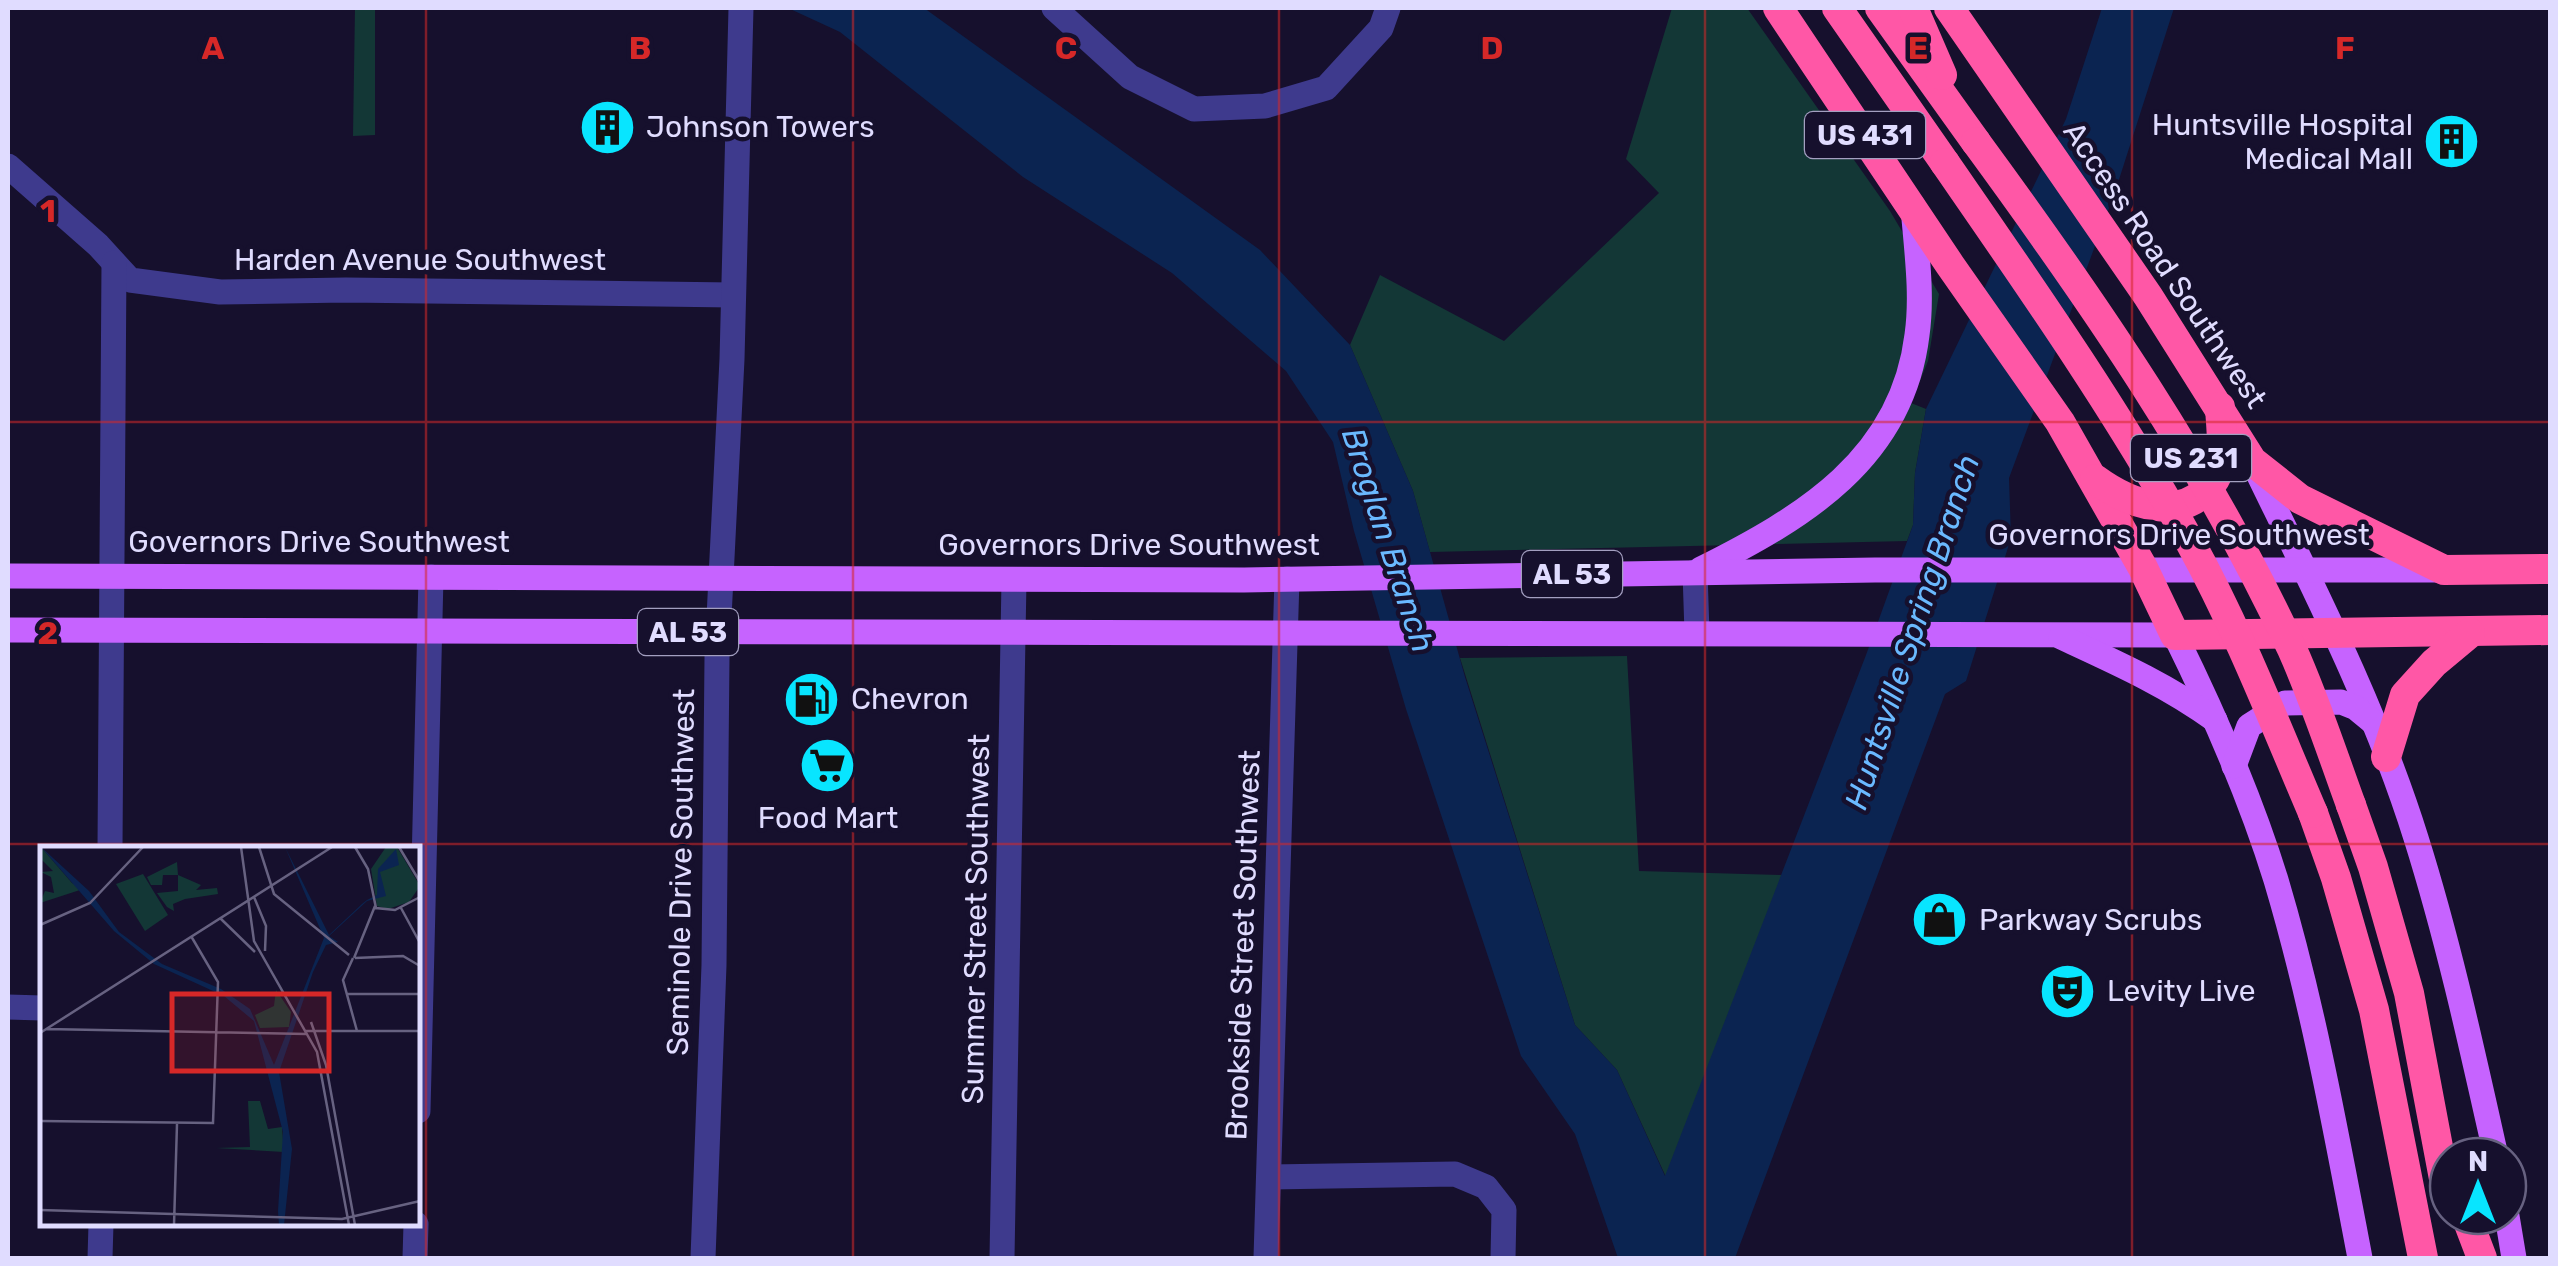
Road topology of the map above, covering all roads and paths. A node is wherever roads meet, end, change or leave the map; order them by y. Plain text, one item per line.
1 (741, 8) edge
2 (1054, 8) edge
3 (1388, 8) edge
4 (1778, 8) edge
5 (1837, 8) edge
6 (1880, 8) edge
7 (1913, 8) edge
8 (1949, 8) edge
9 (1969, 133) junction
10 (8, 166) edge
11 (1913, 206) junction
12 (114, 263) junction
13 (734, 295) junction
14 (2220, 407) junction
15 (2252, 462) junction
16 (2088, 474) junction
17 (2143, 568) junction
18 (2550, 569) edge
19 (2444, 570) junction
20 (1695, 572) junction
21 (2306, 572) junction
22 (8, 576) edge
23 (113, 576) junction
24 (431, 578) junction
25 (720, 580) junction
26 (1014, 580) junction
27 (1287, 580) junction
28 (8, 630) edge
29 (112, 630) junction
30 (2550, 630) edge
31 (718, 632) junction
32 (2049, 632) junction
33 (431, 633) junction
34 (1284, 633) junction
35 (1697, 633) junction
36 (2470, 633) junction
37 (1013, 634) junction
38 (2338, 634) junction
39 (2175, 635) junction
40 (2373, 722) junction
41 (2218, 723) junction
42 (2386, 757) junction
43 (2234, 766) junction
44 (110, 846) edge
45 (8, 1006) edge
46 (40, 1008) edge
47 (420, 1037) edge
48 (2439, 1136) edge
49 (2492, 1136) edge
50 (2406, 1164) junction
51 (1269, 1177) junction
52 (101, 1226) edge
53 (416, 1226) edge
54 (100, 1258) edge
55 (415, 1258) edge
56 (704, 1258) edge
57 (1002, 1258) edge
58 (1266, 1258) edge
59 (1503, 1258) edge
60 (2360, 1258) edge
61 (2408, 1258) edge
62 (2423, 1258) edge

1 - 13 street, Seminole Drive Southwest
2 - 3 street
4 - 11 highway, US 431
5 - 50 highway, US 231, bridge
6 - 9 highway, US 231
7 - 9 highway
8 - 14 highway, Access Road Southwest
9 - 48 highway, US 231, bridge
10 - 12 street, Harden Avenue Southwest
11 - 16 highway, US 431
11 - 20 main road
12 - 13 street, Harden Avenue Southwest
12 - 23 street
13 - 25 street, Seminole Drive Southwest
14 - 15 highway, Access Road Southwest
14 - 16 highway
15 - 19 highway
15 - 21 main road, Access Road Southwest
16 - 17 highway, US 431
17 - 20 main road, Governors Drive Southwest / AL 53
17 - 21 main road, Governors Drive Southwest / AL 53
17 - 39 highway, US 431
18 - 19 highway, Governors Drive Southwest
19 - 21 main road, Governors Drive Southwest
20 - 27 main road, Governors Drive Southwest / AL 53
20 - 35 street
21 - 38 main road, Access Road Southwest
22 - 23 main road, Governors Drive Southwest / AL 53
23 - 24 main road, Governors Drive Southwest / AL 53
23 - 29 street
24 - 25 main road, Governors Drive Southwest / AL 53
24 - 33 street
25 - 26 main road, Governors Drive Southwest / AL 53
25 - 31 street, Seminole Drive Southwest
26 - 27 main road, Governors Drive Southwest / AL 53
26 - 37 street, Summer Street Southwest
27 - 34 street, Brookside Street Southwest
28 - 29 main road, AL 53
29 - 33 main road, AL 53
29 - 44 street
30 - 36 highway
31 - 33 main road, AL 53
31 - 37 main road, AL 53
31 - 56 street, Seminole Drive Southwest
32 - 35 main road, AL 53
32 - 39 main road
32 - 41 main road
33 - 47 street
34 - 35 main road, AL 53
34 - 37 main road, AL 53
34 - 51 street, Brookside Street Southwest
36 - 38 highway
36 - 42 highway
37 - 57 street, Summer Street Southwest
38 - 39 highway
38 - 40 main road, Access Road Southwest
39 - 41 main road
40 - 42 main road, Access Road Southwest
40 - 43 main road
41 - 43 main road
42 - 49 main road, Access Road Southwest
43 - 60 main road
45 - 46 street
50 - 61 highway
50 - 62 highway, US 231
51 - 58 street, Brookside Street Southwest
51 - 59 street
52 - 54 street
53 - 55 street

